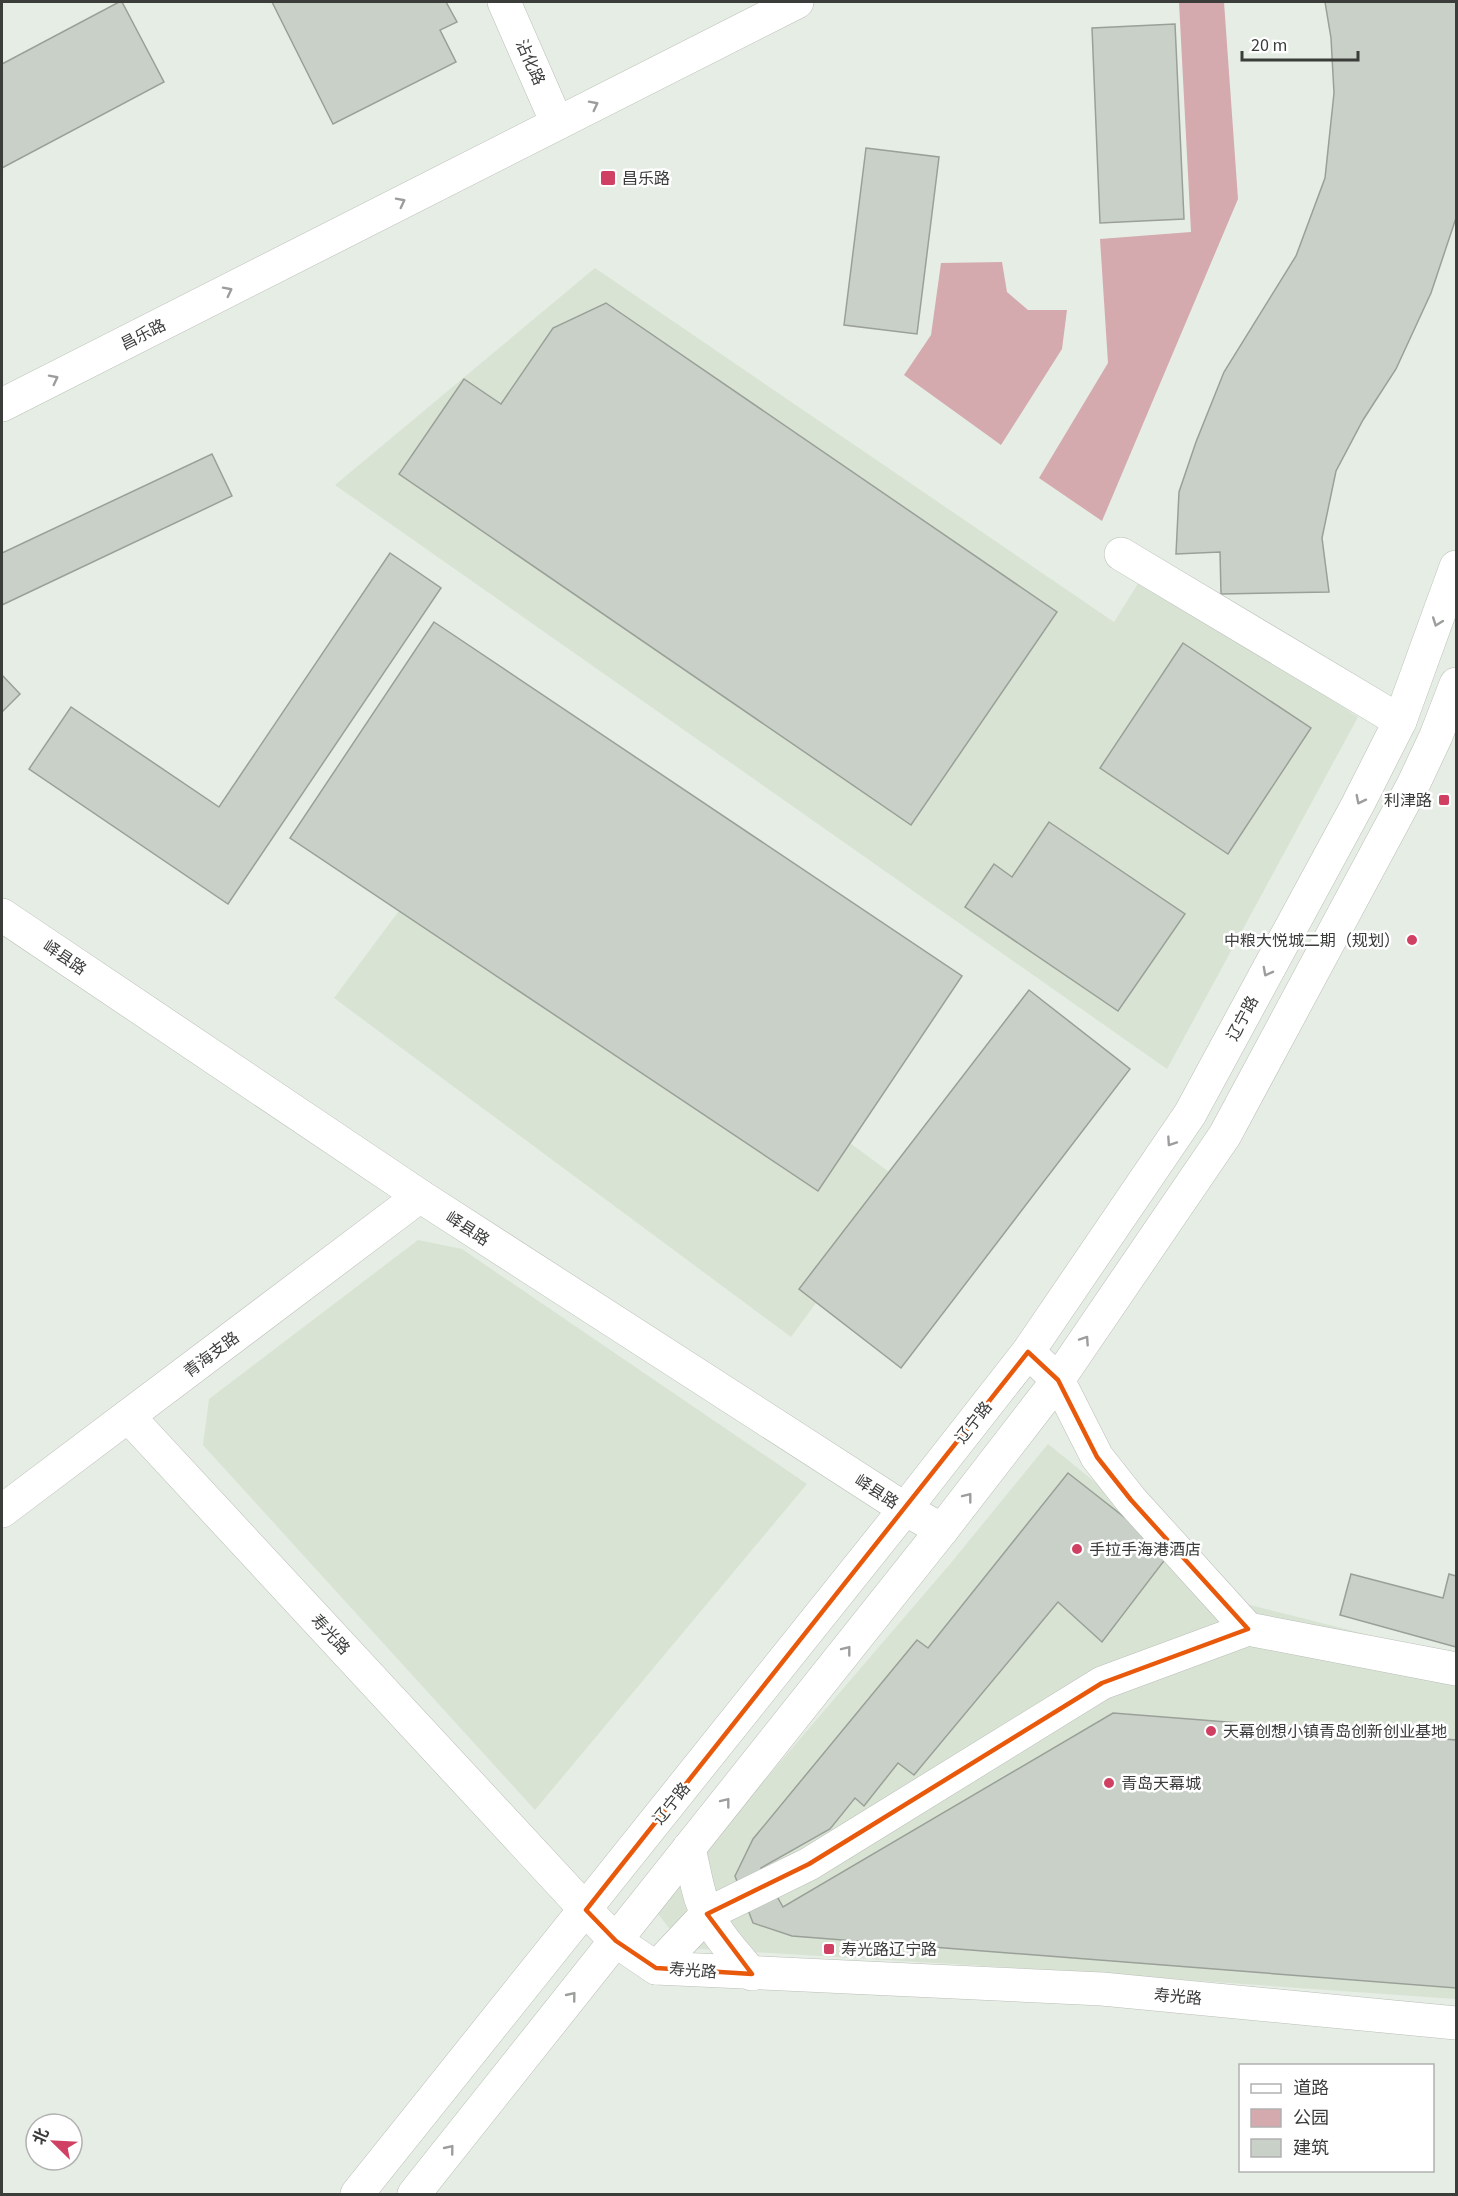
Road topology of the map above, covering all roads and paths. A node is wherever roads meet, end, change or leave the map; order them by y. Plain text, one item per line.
1 (504, 2) edge
2 (797, 2) edge
3 (557, 123) junction
4 (2, 405) edge
5 (1121, 554) dead end
6 (1456, 567) edge
7 (1456, 684) edge
8 (1400, 721) junction
9 (2, 915) edge
10 (420, 1196) junction
11 (1028, 1352) junction
12 (1058, 1380) junction
13 (128, 1416) junction
14 (905, 1509) junction
15 (2, 1511) edge
16 (942, 1530) junction
17 (1248, 1629) junction
18 (1456, 1669) edge
19 (689, 1848) junction
20 (586, 1910) junction
21 (707, 1914) junction
22 (616, 1941) junction
23 (656, 1968) junction
24 (752, 1974) junction
25 (1456, 2023) edge
26 (357, 2194) edge
27 (414, 2194) edge

1 - 3 street, 沾化路
3 -> 2 street, 昌乐路
4 -> 3 street, 昌乐路
5 - 8 street
6 -> 8 street, 辽宁路
12 -> 7 street
8 -> 11 street, 辽宁路
9 - 10 street, 峄县路
10 - 13 street, 青海支路
10 - 14 street, 峄县路
11 - 12 street
11 - 14 street, 辽宁路
16 -> 12 street
12 - 17 street
13 - 15 street, 青海支路
13 - 20 street, 寿光路
14 - 16 street, 峄县路
14 - 20 street, 辽宁路
19 -> 16 street
17 - 18 street
17 - 21 street
19 - 21 street
19 - 22 street
20 - 22 street, 寿光路
20 - 26 street, 辽宁路
21 - 23 street
21 - 24 street
22 - 23 street, 寿光路
27 -> 22 street
23 - 24 street, 寿光路
24 - 25 street, 寿光路

